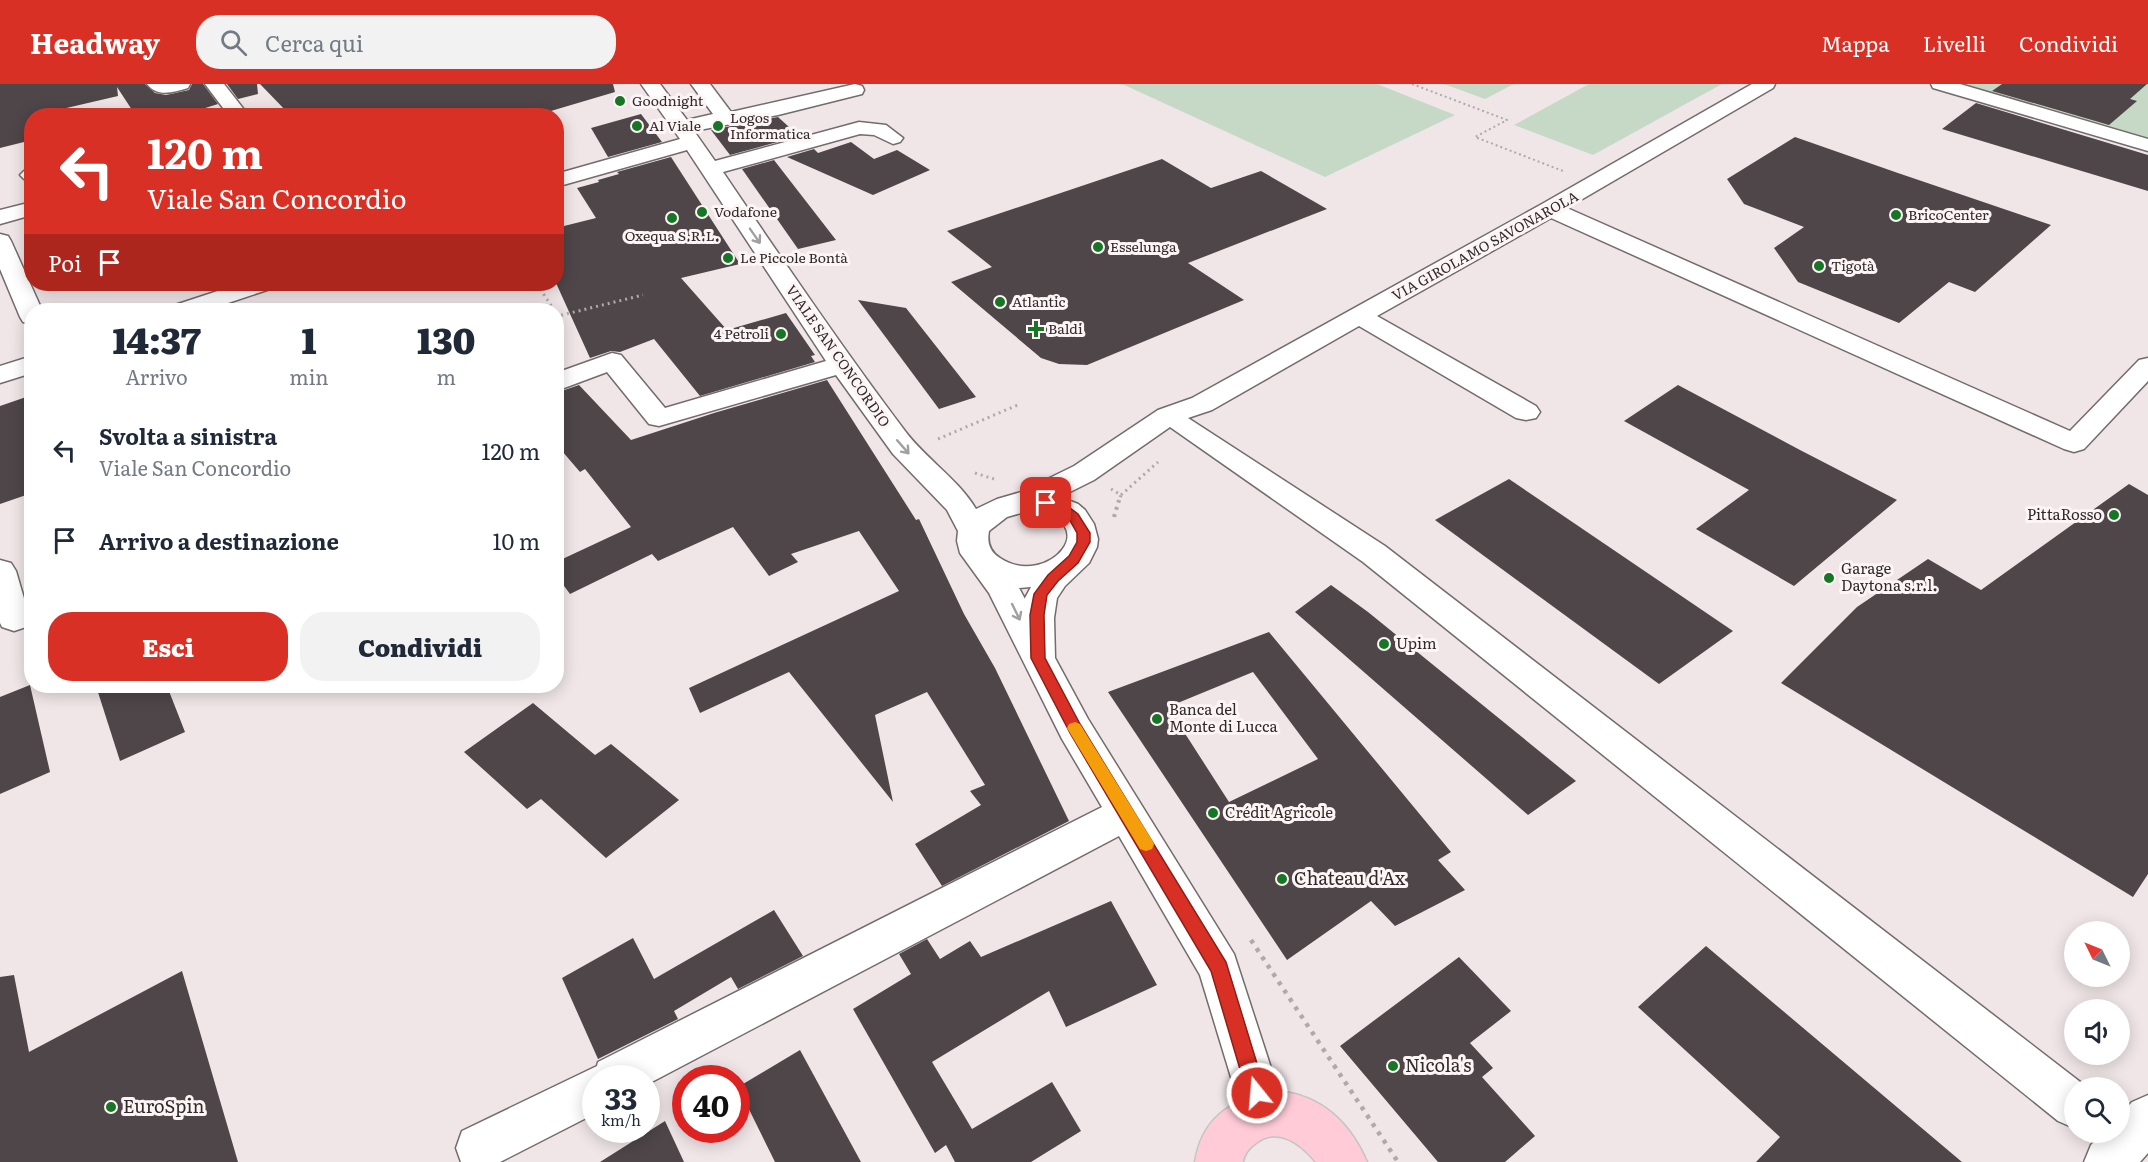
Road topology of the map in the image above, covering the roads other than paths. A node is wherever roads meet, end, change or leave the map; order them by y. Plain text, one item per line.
1 (156, 84) edge
2 (181, 84) edge
3 (214, 84) edge
4 (650, 84) edge
5 (700, 84) edge
6 (1766, 84) edge
7 (1940, 84) edge
8 (855, 90) dead end
9 (234, 108) edge
10 (719, 118) junction
11 (687, 135) junction
12 (893, 138) dead end
13 (2148, 145) edge
14 (709, 169) junction
15 (564, 178) edge
16 (1550, 209) junction
17 (24, 210) edge
18 (0, 217) edge
19 (0, 241) edge
20 (241, 291) edge
21 (26, 303) edge
22 (207, 303) edge
23 (1359, 316) junction
24 (843, 365) junction
25 (2148, 366) edge
26 (24, 367) edge
27 (0, 375) edge
28 (564, 380) edge
29 (1526, 411) dead end
30 (1192, 421) junction
31 (1028, 501) junction
32 (1074, 517) junction
33 (974, 531) junction
34 (984, 563) junction
35 (1065, 567) junction
36 (0, 571) edge
37 (14, 619) dead end
38 (1038, 658) junction
39 (1127, 813) junction
40 (639, 1065) edge
41 (582, 1095) edge
42 (2064, 1097) edge
43 (1263, 1114) junction
44 (479, 1148) dead end
45 (1219, 1162) edge
46 (1343, 1162) edge

1 - 2 street
3 - 9 street
4 - 11 street, VIALE SAN CONCORDIO
5 - 10 street
6 - 16 street, VIA GIROLAMO SAVONAROLA
7 - 13 street
8 - 10 street
10 - 11 street
11 - 14 street, VIALE SAN CONCORDIO
11 - 15 street
12 - 14 street
14 -> 24 street, VIALE SAN CONCORDIO
16 - 23 street, VIA GIROLAMO SAVONAROLA
16 - 25 street
17 - 18 street
19 - 21 street
20 - 22 street
23 - 29 street
23 - 30 street, VIA GIROLAMO SAVONAROLA
24 - 28 street
24 -> 33 street, VIALE SAN CONCORDIO
26 - 27 street
30 - 31 street, VIA GIROLAMO SAVONAROLA
30 - 32 street, VIA GIROLAMO SAVONAROLA
30 - 42 street
31 - 32 street
31 - 33 street
32 - 35 street, VIALE SAN CONCORDIO
33 - 34 street, VIALE SAN CONCORDIO
34 - 35 street
34 -> 38 street, VIALE SAN CONCORDIO
35 - 38 street, VIALE SAN CONCORDIO
36 - 37 street
38 - 39 street, VIALE SAN CONCORDIO
39 - 40 street
39 - 43 street, VIALE SAN CONCORDIO
41 - 44 street
43 - 45 main road
43 - 46 main road

